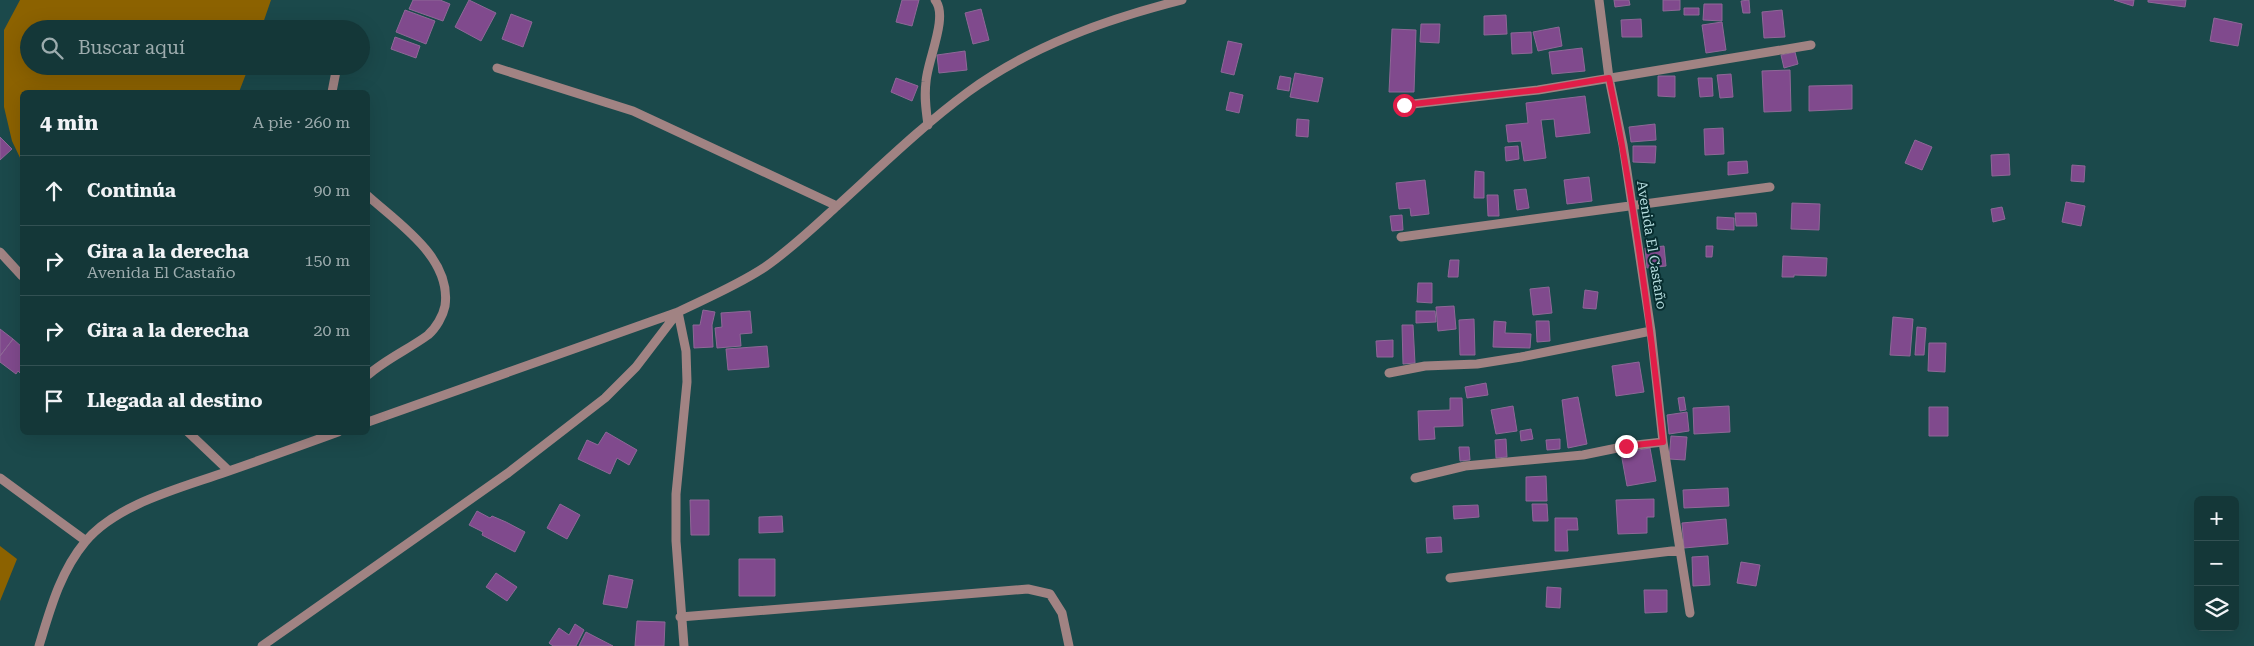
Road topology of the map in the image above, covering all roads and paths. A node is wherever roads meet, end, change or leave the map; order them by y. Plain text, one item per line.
1 (935, 0) edge
2 (1182, 0) edge
3 (1599, 0) edge
4 (1811, 45) dead end
5 (497, 68) dead end
6 (335, 75) edge
7 (1609, 78) junction
8 (332, 90) edge
9 (1404, 105) dead end
10 (928, 125) junction
11 (1770, 187) dead end
12 (370, 198) edge
13 (1632, 205) junction
14 (837, 206) junction
15 (1401, 237) dead end
16 (0, 252) edge
17 (20, 274) edge
18 (678, 312) junction
19 (1651, 331) junction
20 (370, 372) edge
21 (1389, 372) dead end
22 (370, 421) edge
23 (191, 435) edge
24 (330, 435) edge
25 (1663, 442) junction
26 (228, 471) junction
27 (0, 478) edge
28 (1415, 478) dead end
29 (86, 541) junction
30 (1680, 550) junction
31 (1450, 578) dead end
32 (1690, 614) dead end
33 (680, 617) junction
34 (39, 646) edge
35 (262, 646) edge
36 (684, 646) edge
37 (1069, 646) edge

1 - 10 street
2 - 10 street
3 - 7 street, Avenida El Castaño
4 - 7 street
5 - 14 street
6 - 8 street
7 - 9 street
7 - 13 street, Avenida El Castaño
10 - 14 street
11 - 13 street
12 - 20 street
13 - 15 street
13 - 19 street, Avenida El Castaño
14 - 18 street
16 - 17 street
18 - 22 street
18 - 33 street
18 - 35 street
19 - 21 street
19 - 25 street, Avenida El Castaño
23 - 26 street
24 - 26 street
25 - 28 street
25 - 30 street, Avenida El Castaño
26 - 29 street
27 - 29 street
29 - 34 street
30 - 31 street
30 - 32 street, Avenida El Castaño
33 - 36 street
33 - 37 street

